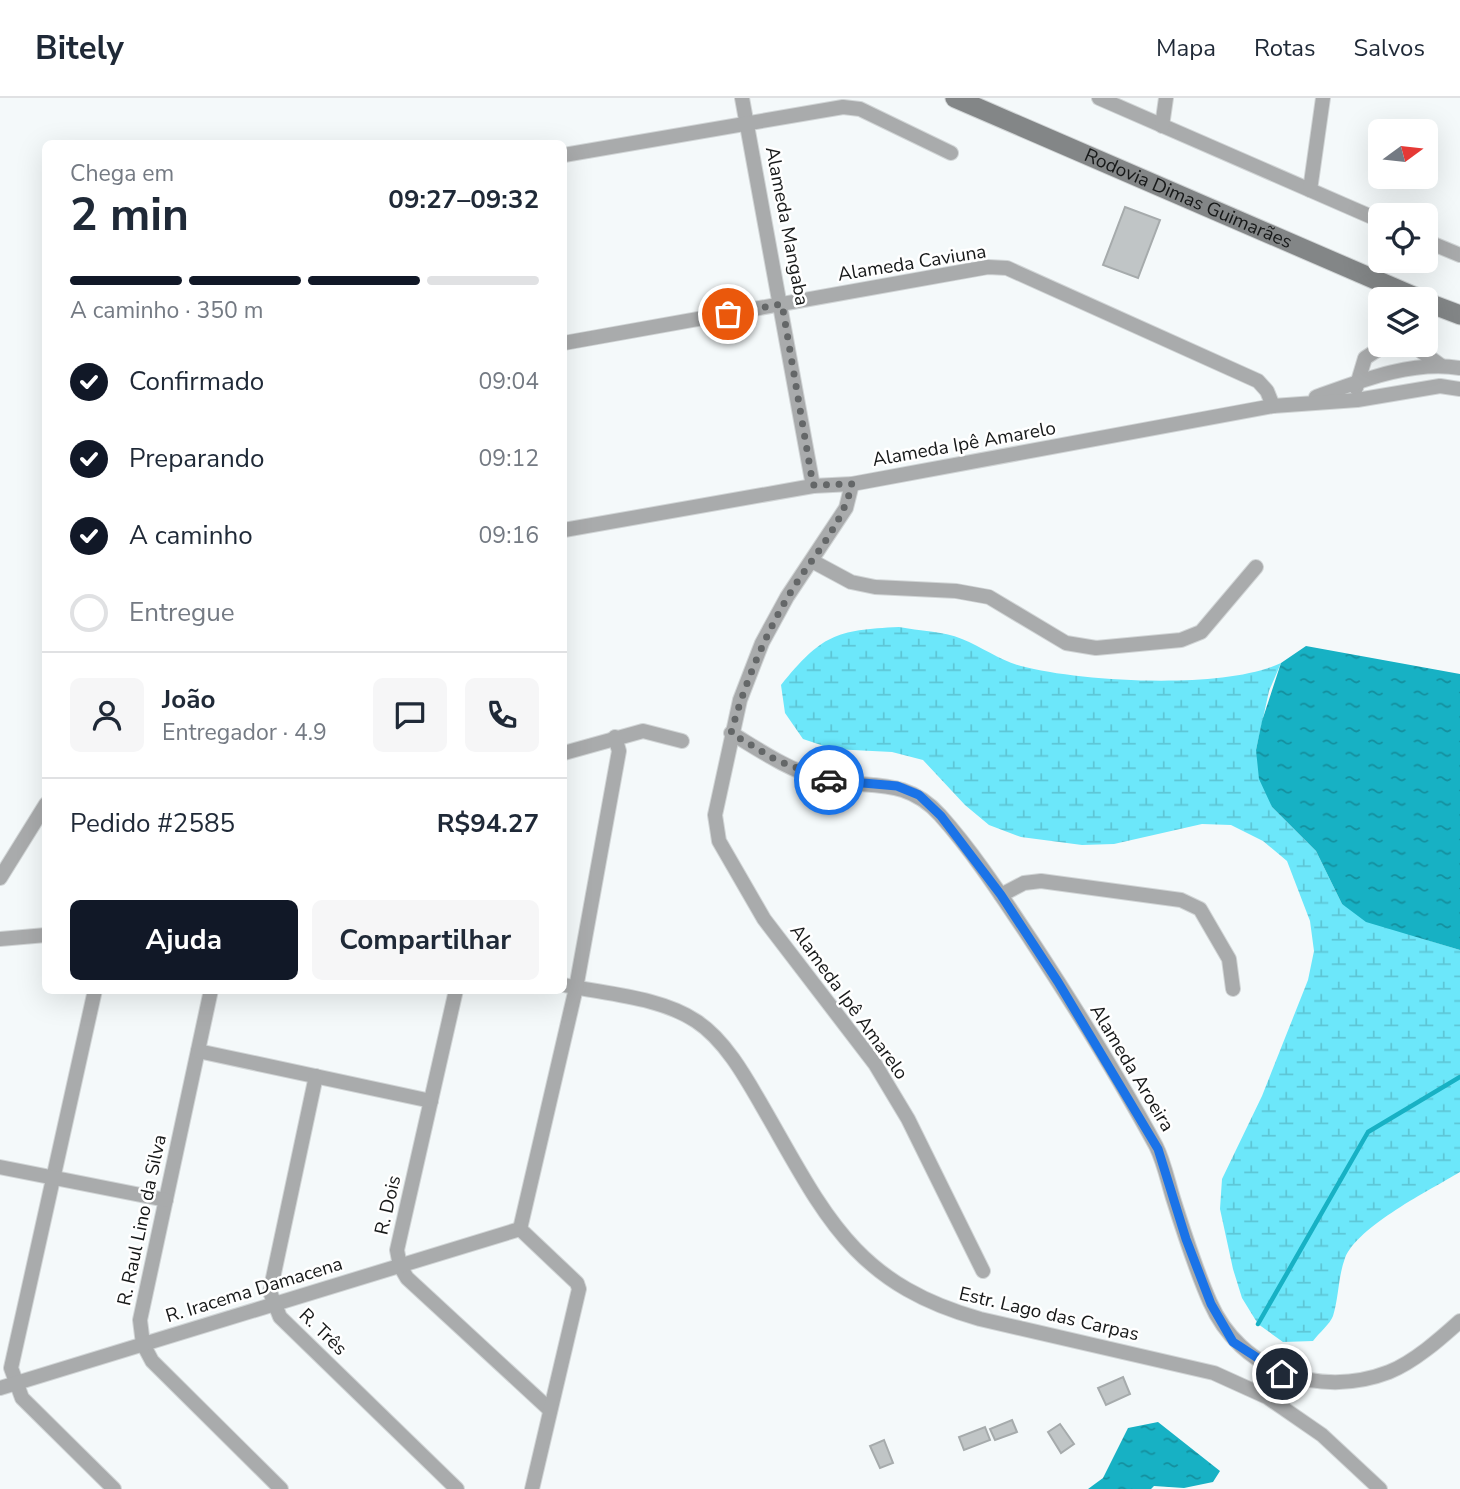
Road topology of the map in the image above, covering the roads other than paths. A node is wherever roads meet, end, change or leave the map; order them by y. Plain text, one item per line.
1 (742, 98) edge
2 (955, 98) edge
3 (1099, 98) edge
4 (1166, 98) edge
5 (1322, 98) edge
6 (748, 126) junction
7 (1162, 126) junction
8 (951, 153) dead end
9 (567, 155) edge
10 (1310, 190) junction
11 (1368, 215) edge
12 (1438, 246) edge
13 (1460, 255) edge
14 (1392, 287) edge
15 (782, 304) junction
16 (1438, 307) edge
17 (1460, 315) edge
18 (567, 342) edge
19 (1368, 356) edge
20 (1429, 357) edge
21 (1440, 365) junction
22 (1460, 368) edge
23 (1356, 383) junction
24 (1460, 389) edge
25 (1357, 400) junction
26 (1302, 402) junction
27 (1273, 406) junction
28 (852, 484) junction
29 (813, 485) junction
30 (567, 529) edge
31 (812, 561) junction
32 (1256, 567) dead end
33 (731, 733) junction
34 (615, 737) junction
35 (682, 741) dead end
36 (567, 752) edge
37 (42, 810) edge
38 (0, 878) edge
39 (1001, 895) junction
40 (42, 935) edge
41 (0, 939) edge
42 (570, 986) edge
43 (1233, 989) dead end
44 (94, 994) edge
45 (210, 994) edge
46 (455, 994) edge
47 (198, 1051) junction
48 (316, 1076) junction
49 (431, 1101) junction
50 (0, 1167) edge
51 (53, 1178) junction
52 (166, 1200) junction
53 (520, 1228) junction
54 (400, 1266) junction
55 (983, 1271) dead end
56 (273, 1304) junction
57 (1460, 1321) edge
58 (143, 1344) junction
59 (7, 1386) edge
60 (549, 1409) junction
61 (114, 1489) edge
62 (281, 1489) edge
63 (457, 1489) edge
64 (532, 1489) edge
65 (1380, 1489) edge

1 - 6 street, Alameda Mangaba
2 - 14 main road, Rodovia Dimas Guimarães
3 - 7 street
4 - 7 street
5 - 10 street
6 - 8 street
6 - 9 street
6 - 15 street, Alameda Mangaba
7 - 10 street
10 - 11 street
12 - 13 street
15 - 18 street, Alameda Caviuna
15 - 27 street, Alameda Caviuna
15 - 29 street, Alameda Mangaba
16 - 17 main road
19 - 23 street
20 - 21 street
21 - 22 street, Alameda Ipê Amarelo
21 - 23 street, Alameda Ipê Amarelo
23 - 25 street
23 - 26 street, Alameda Ipê Amarelo
24 - 25 street, Alameda Ipê Amarelo
25 - 26 street, Alameda Ipê Amarelo
26 - 27 street, Alameda Ipê Amarelo
27 - 28 street, Alameda Ipê Amarelo
28 - 29 street
28 - 31 street, Alameda Ipê Amarelo
29 - 30 street
31 - 32 street
31 - 33 street, Alameda Ipê Amarelo
33 - 39 street, Alameda Aroeira
33 - 55 street, Alameda Ipê Amarelo
34 - 35 street
34 - 36 street
34 - 42 street
37 - 38 street
39 - 43 street
39 - 57 street, Alameda Aroeira
40 - 41 street
42 - 53 street
42 - 65 street, Estr. Lago das Carpas
44 - 51 street
45 - 47 street, R. Raul Lino da Silva
46 - 49 street, R. Dois
47 - 48 street
47 - 52 street, R. Raul Lino da Silva
48 - 49 street
48 - 56 street, R. Três
49 - 54 street, R. Dois
50 - 51 street
51 - 52 street
51 - 59 street
52 - 58 street, R. Raul Lino da Silva
53 - 54 street, R. Iracema Damacena
53 - 60 street
54 - 56 street, R. Iracema Damacena
54 - 60 street
56 - 58 street, R. Iracema Damacena
56 - 63 street, R. Três
58 - 59 street, R. Iracema Damacena
58 - 62 street
59 - 61 street
60 - 64 street

